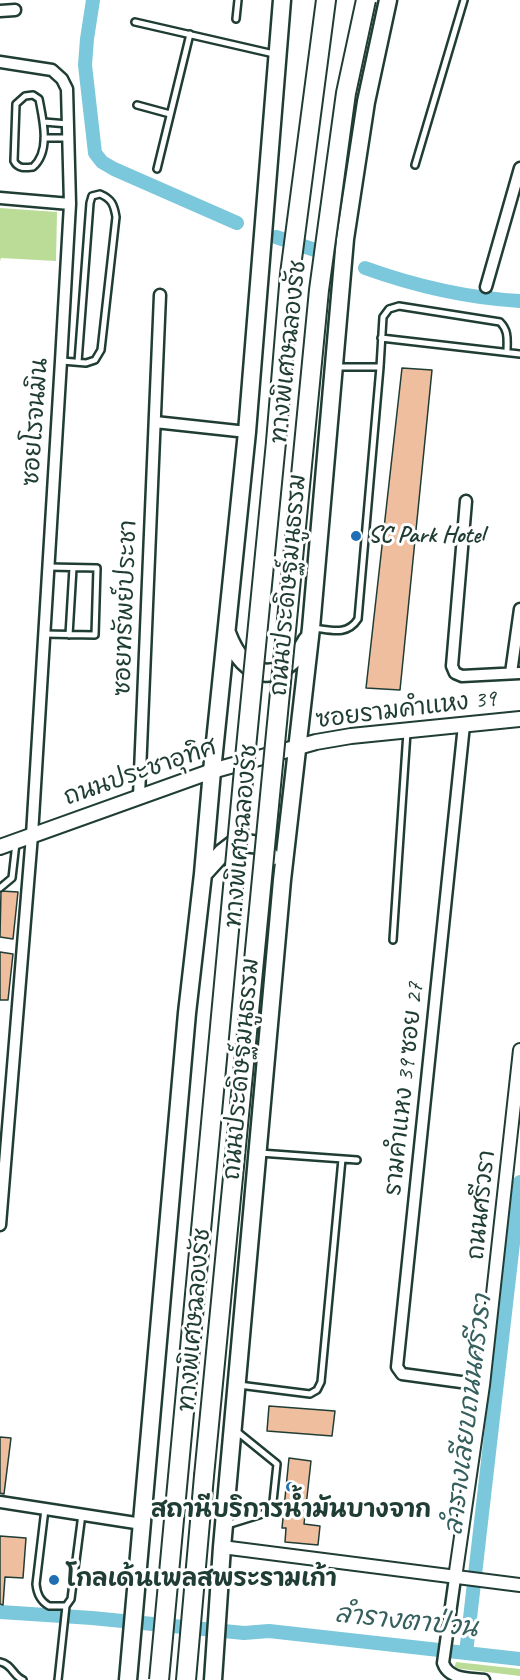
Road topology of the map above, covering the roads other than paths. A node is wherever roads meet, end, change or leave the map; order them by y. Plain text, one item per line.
1 (238, 0) edge
2 (282, 0) edge
3 (366, 0) edge
4 (388, 0) edge
5 (464, 0) edge
6 (324, 5) edge
7 (15, 10) dead end
8 (0, 11) edge
9 (236, 19) dead end
10 (135, 22) dead end
11 (190, 34) junction
12 (278, 55) junction
13 (0, 62) edge
14 (137, 105) dead end
15 (170, 114) junction
16 (44, 122) junction
17 (68, 124) junction
18 (44, 138) junction
19 (68, 138) junction
20 (415, 165) dead end
21 (520, 168) edge
22 (157, 169) dead end
23 (0, 198) edge
24 (70, 204) junction
25 (486, 287) dead end
26 (160, 295) dead end
27 (381, 338) junction
28 (507, 352) junction
29 (520, 354) edge
30 (61, 361) junction
31 (78, 362) junction
32 (333, 367) junction
33 (380, 367) junction
34 (155, 422) junction
35 (247, 432) junction
36 (466, 501) dead end
37 (48, 567) junction
38 (73, 568) junction
39 (520, 609) edge
40 (226, 630) junction
41 (311, 631) junction
42 (44, 634) junction
43 (69, 635) junction
44 (516, 673) edge
45 (520, 719) edge
46 (464, 725) junction
47 (407, 730) junction
48 (297, 747) junction
49 (212, 771) junction
50 (139, 796) junction
51 (32, 835) junction
52 (16, 841) junction
53 (0, 847) edge
54 (203, 874) junction
55 (282, 880) junction
56 (0, 888) edge
57 (393, 940) dead end
58 (520, 1050) edge
59 (259, 1153) junction
60 (342, 1159) junction
61 (357, 1160) dead end
62 (0, 1225) edge
63 (238, 1385) junction
64 (483, 1385) junction
65 (234, 1429) junction
66 (0, 1502) edge
67 (45, 1509) junction
68 (82, 1514) junction
69 (142, 1524) junction
70 (225, 1526) junction
71 (222, 1547) junction
72 (460, 1578) junction
73 (520, 1585) edge
74 (66, 1606) junction
75 (0, 1662) edge
76 (23, 1680) edge
77 (58, 1680) edge
78 (128, 1680) edge
79 (159, 1680) edge
80 (186, 1680) edge
81 (213, 1680) edge
82 (484, 1680) edge

1 - 9 lane
2 - 12 main road
3 - 80 highway, ทางพิเศษฉลองรัช, bridge
4 - 32 main road, ถนนประดิษฐ์มนูธรรม
5 - 20 lane
6 - 79 highway, ทางพิเศษฉลองรัช, bridge
7 - 8 street
10 - 11 lane
11 - 12 lane
11 - 15 lane
12 - 35 main road
13 - 17 street, ซอยโรจนมิน
14 - 15 lane
15 - 22 lane
16 - 17 lane
16 - 18 lane
16 - 18 lane
17 - 19 street, ซอยโรจนมิน
18 - 19 lane
19 - 24 street, ซอยโรจนมิน
21 - 25 street
23 - 24 street
24 - 30 street, ซอยโรจนมิน
26 - 34 street, ซอยทรัพย์ประชา
27 - 28 lane
27 - 28 lane
27 - 33 lane
28 - 29 lane
30 - 31 lane
30 - 37 street, ซอยโรจนมิน
31 - 31 lane
32 - 33 lane
32 - 41 main road, ถนนประดิษฐ์มนูธรรม
33 - 41 lane
34 - 35 street
34 - 50 street, ซอยทรัพย์ประชา
35 - 40 main road
36 - 44 street
37 - 38 lane
37 - 42 street, ซอยโรจนมิน
38 - 43 lane
38 - 43 lane
39 - 44 street
40 - 41 main road
40 - 49 main road
41 - 48 main road, ถนนประดิษฐ์มนูธรรม
42 - 43 lane
42 - 51 street, ซอยโรจนมิน
45 - 46 main road, ซอยรามคำแหง 39
46 - 47 main road, ซอยรามคำแหง 39
46 - 64 street, รามคำแหง 39 ซอย 27
47 - 48 main road, ซอยรามคำแหง 39
47 - 57 lane
48 - 49 main road, ถนนประชาอุทิศ
48 - 55 main road, ถนนประดิษฐ์มนูธรรม
49 - 50 main road, ถนนประชาอุทิศ
49 - 54 main road
50 - 51 main road, ถนนประชาอุทิศ
51 - 52 main road, ถนนประชาอุทิศ
51 - 62 street, ซอยโรจนมิน
52 - 53 main road, ถนนประชาอุทิศ
52 - 56 lane
54 - 55 main road
54 - 69 main road
55 - 59 main road, ถนนประดิษฐ์มนูธรรม
58 - 64 street, ถนนศรีวรา
59 - 60 lane
59 - 63 main road, ถนนประดิษฐ์มนูธรรม
60 - 61 lane
60 - 63 lane
63 - 65 main road, ถนนประดิษฐ์มนูธรรม
64 - 72 street, ถนนศรีวรา
65 - 70 main road, ถนนประดิษฐ์มนูธรรม
65 - 70 lane
66 - 67 street
67 - 68 street
67 - 74 lane
68 - 69 street
68 - 74 lane
69 - 78 main road
70 - 71 main road, ถนนประดิษฐ์มนูธรรม
71 - 72 street
71 - 81 main road, ถนนประดิษฐ์มนูธรรม
72 - 73 street
72 - 82 street
74 - 77 lane
75 - 76 lane

